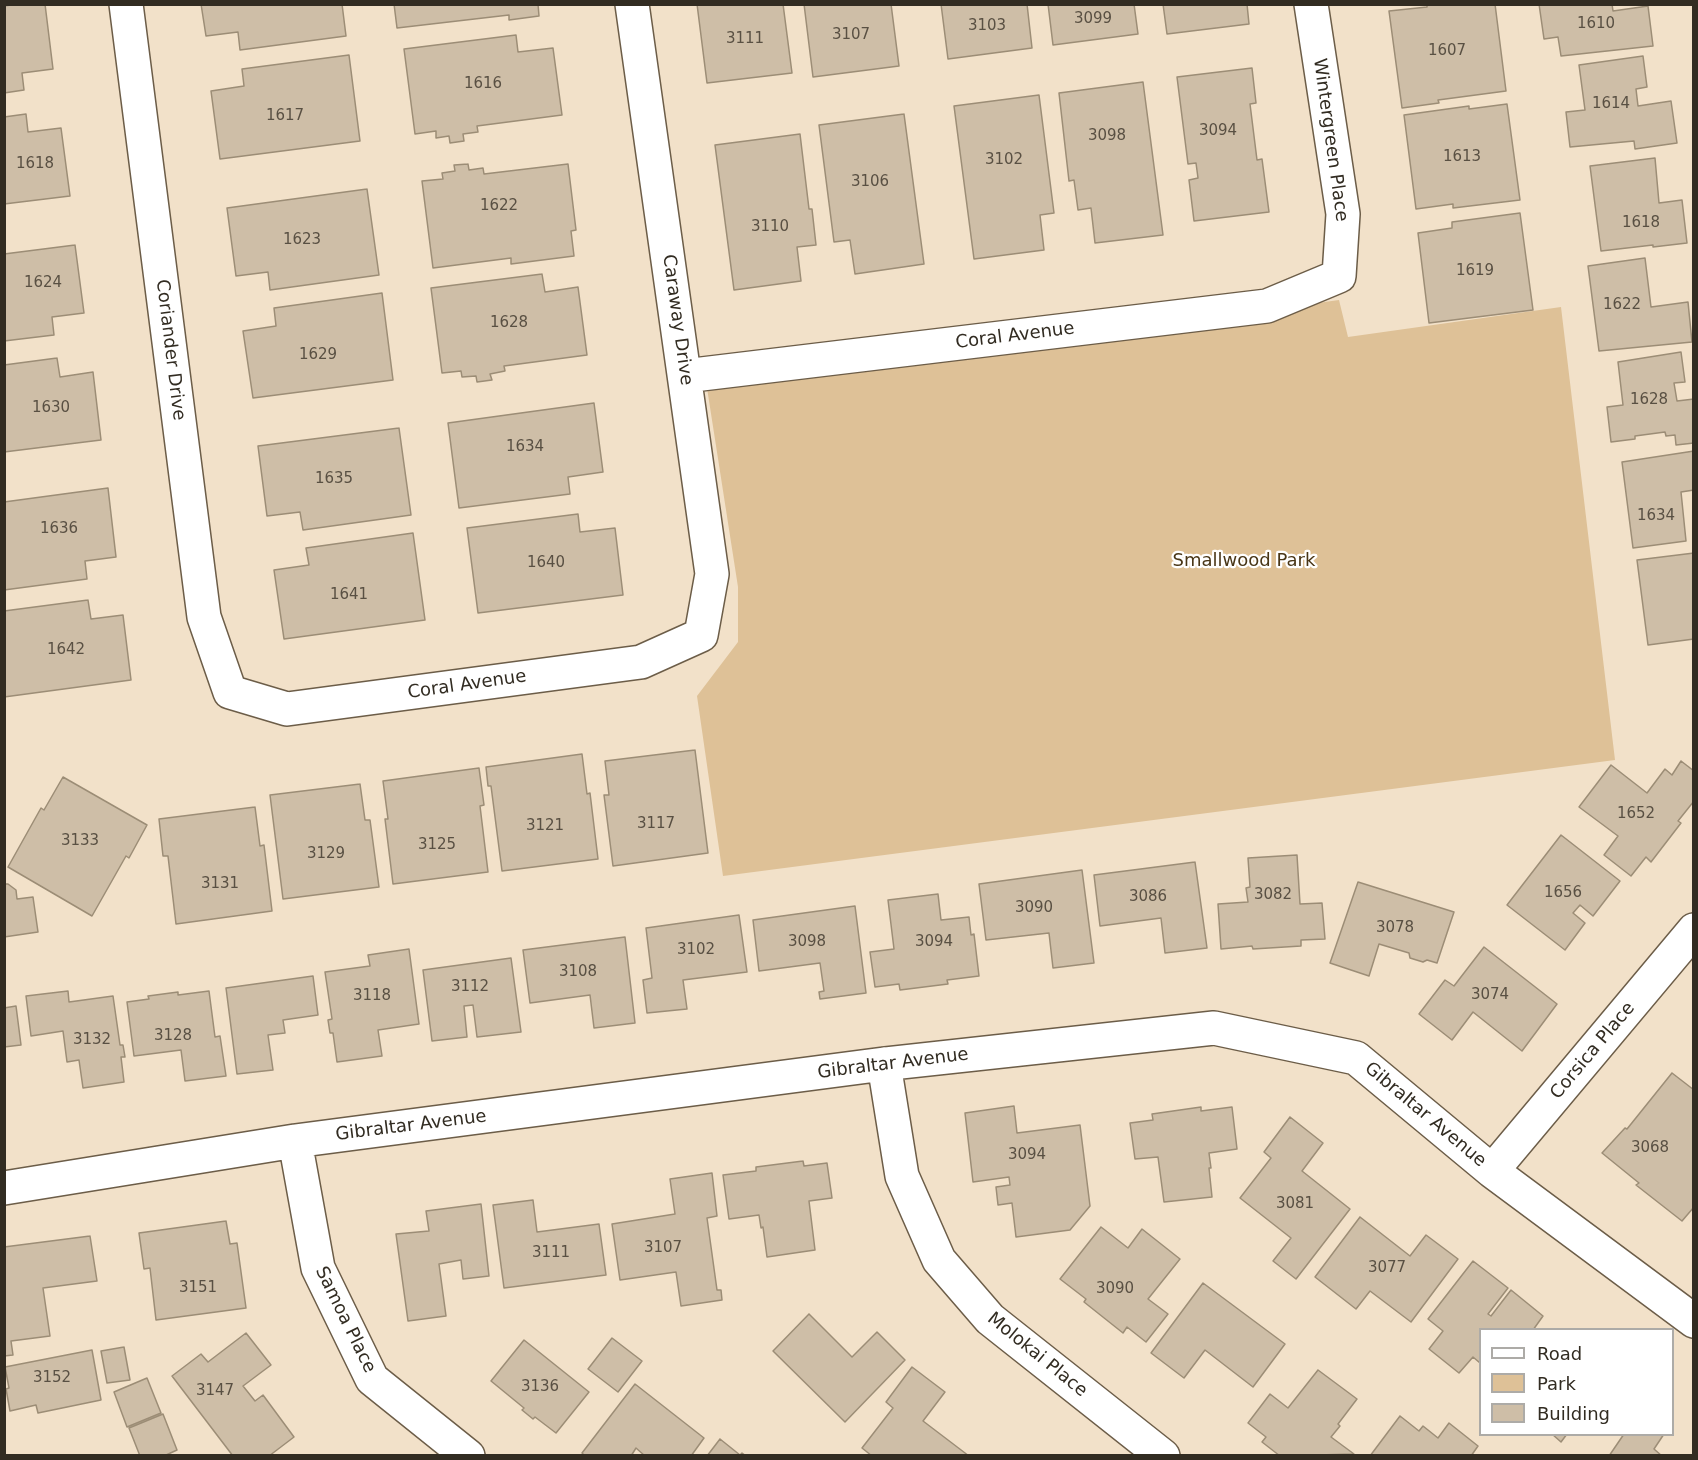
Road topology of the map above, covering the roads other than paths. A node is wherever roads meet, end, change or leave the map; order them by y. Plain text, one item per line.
1 (126, 4) edge
2 (632, 4) edge
3 (1311, 4) edge
4 (1339, 276) joint
5 (685, 376) junction
6 (701, 635) joint
7 (230, 692) joint
8 (1694, 930) edge
9 (884, 1064) junction
10 (295, 1141) junction
11 (1492, 1171) junction
12 (4, 1188) edge
13 (1694, 1321) edge
14 (468, 1455) edge
15 (1163, 1455) edge

1 - 7 street, Coriander Drive
2 - 5 street, Caraway Drive
3 - 4 street, Wintergreen Place
4 - 5 street, Coral Avenue
5 - 6 street, Caraway Drive
6 - 7 street, Coral Avenue
8 - 11 street, Corsica Place
9 - 10 street, Gibraltar Avenue
9 - 11 street, Gibraltar Avenue
9 - 15 street, Molokai Place
10 - 12 street, Gibraltar Avenue
10 - 14 street, Samoa Place
11 - 13 street, Gibraltar Avenue

